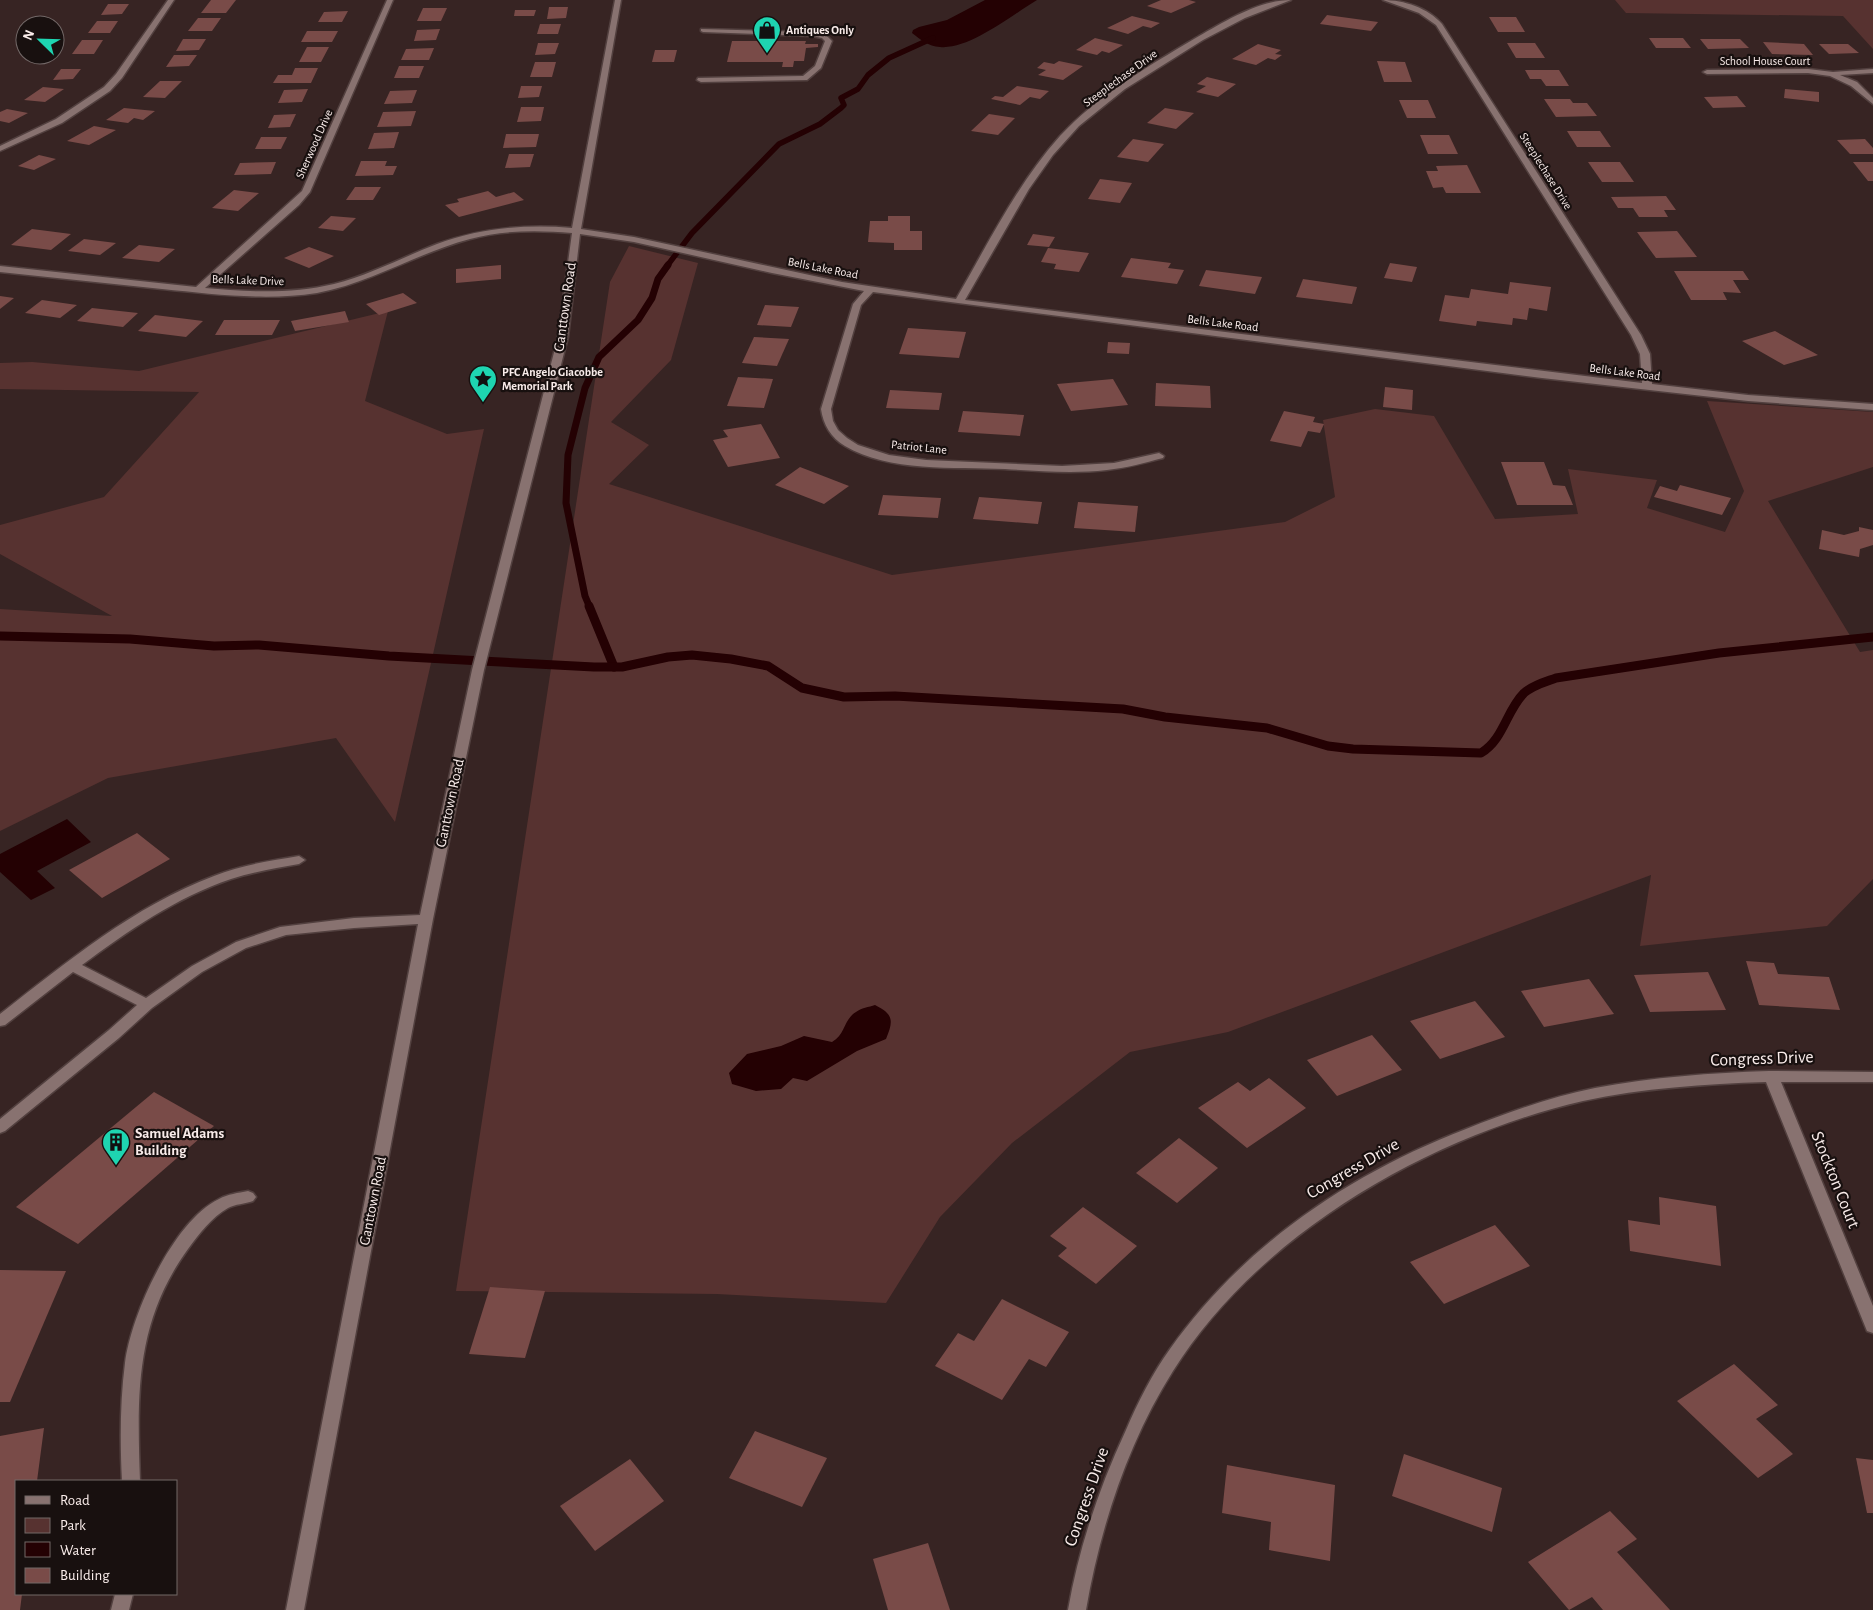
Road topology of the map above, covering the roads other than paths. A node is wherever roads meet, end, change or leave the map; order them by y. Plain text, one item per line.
1 (171, 0) edge
2 (390, 0) edge
3 (618, 0) edge
4 (1288, 0) edge
5 (1386, 0) edge
6 (1417, 0) edge
7 (1408, 6) junction
8 (703, 30) dead end
9 (1873, 71) edge
10 (1707, 72) dead end
11 (1832, 74) junction
12 (701, 80) dead end
13 (1873, 88) edge
14 (1863, 92) junction
15 (1873, 102) edge
16 (0, 149) edge
17 (576, 231) junction
18 (0, 269) edge
19 (198, 290) junction
20 (870, 290) junction
21 (959, 302) junction
22 (1647, 387) junction
23 (1873, 407) edge
24 (1159, 456) dead end
25 (300, 860) dead end
26 (426, 919) junction
27 (72, 966) junction
28 (147, 1004) junction
29 (0, 1021) edge
30 (1873, 1077) edge
31 (1772, 1078) junction
32 (0, 1127) edge
33 (248, 1197) dead end
34 (1873, 1326) edge
35 (131, 1480) edge
36 (124, 1595) edge
37 (120, 1610) edge
38 (295, 1610) edge
39 (1077, 1610) edge

1 - 16 street
2 - 19 street, Sherwood Drive
3 - 17 street, Ganttown Road
4 - 21 street, Steeplechase Drive
5 - 7 street, Steeplechase Drive
6 - 7 street
7 - 22 street, Steeplechase Drive
8 - 12 street
9 - 11 street
10 - 11 street, School House Court
11 - 14 street
13 - 14 street
14 - 15 street
17 - 19 street, Bells Lake Drive
17 - 20 street, Bells Lake Road
17 - 26 street, Ganttown Road
18 - 19 street, Bells Lake Drive
20 - 21 street, Bells Lake Road
20 - 24 street, Patriot Lane
21 - 22 street, Bells Lake Road
22 - 23 street, Bells Lake Road
25 - 27 street
26 - 28 street
26 - 38 street, Ganttown Road
27 - 28 street
27 - 29 street
28 - 32 street
30 - 31 street, Congress Drive
31 - 34 street, Stockton Court
31 - 39 street, Congress Drive
33 - 35 street
36 - 37 street

